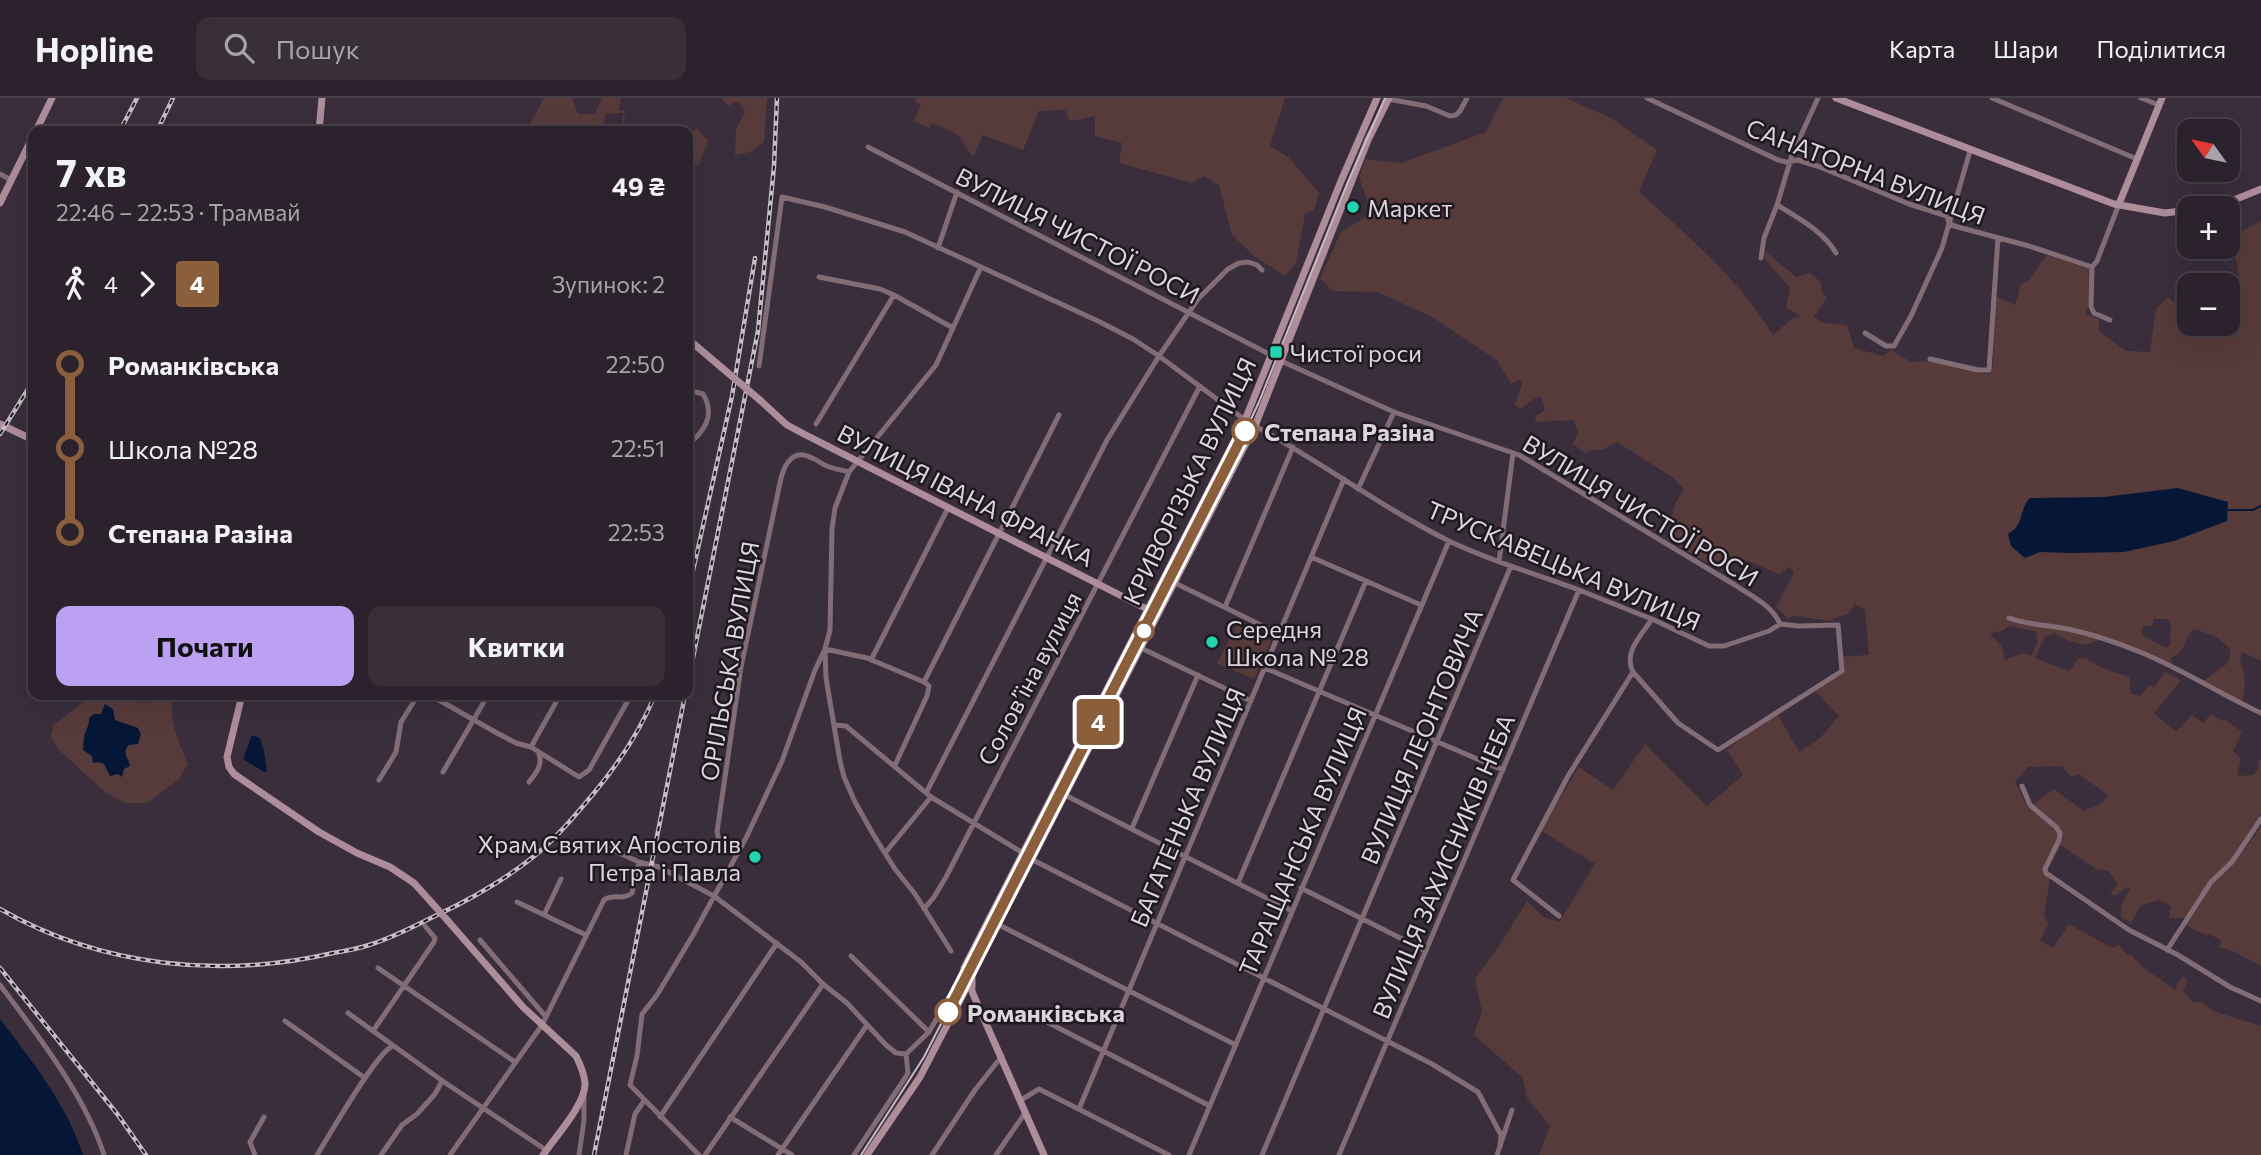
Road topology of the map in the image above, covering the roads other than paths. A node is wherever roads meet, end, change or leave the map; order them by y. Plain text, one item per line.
1 (52, 98) edge
2 (323, 98) edge
3 (1377, 98) edge
4 (1388, 98) edge
5 (1467, 98) edge
6 (1647, 98) edge
7 (1818, 98) edge
8 (1836, 98) edge
9 (1992, 98) edge
10 (2141, 98) edge
11 (2161, 102) edge
12 (38, 126) edge
13 (320, 126) edge
14 (28, 146) edge
15 (868, 147) dead end
16 (1970, 151) junction
17 (2137, 159) junction
18 (1792, 162) junction
19 (0, 174) edge
20 (11, 180) junction
21 (2261, 189) edge
22 (957, 192) junction
23 (2240, 198) edge
24 (0, 203) edge
25 (2119, 204) junction
26 (1777, 205) junction
27 (2177, 210) edge
28 (1949, 223) junction
29 (1998, 238) junction
30 (938, 247) junction
31 (1836, 253) dead end
32 (1762, 258) dead end
33 (2092, 267) junction
34 (980, 269) junction
35 (1262, 270) dead end
36 (819, 277) dead end
37 (894, 295) junction
38 (1188, 312) junction
39 (2110, 320) dead end
40 (953, 328) junction
41 (1865, 333) dead end
42 (693, 343) edge
43 (1271, 355) junction
44 (1158, 356) junction
45 (1930, 359) dead end
46 (1281, 361) junction
47 (760, 366) dead end
48 (1200, 386) junction
49 (693, 391) edge
50 (1394, 412) junction
51 (1059, 415) dead end
52 (1245, 420) junction
53 (0, 424) edge
54 (816, 424) dead end
55 (1255, 426) junction
56 (28, 438) edge
57 (693, 440) edge
58 (1293, 447) junction
59 (1513, 453) junction
60 (858, 462) junction
61 (849, 472) junction
62 (1344, 479) junction
63 (1358, 489) junction
64 (948, 509) junction
65 (998, 534) junction
66 (1449, 541) junction
67 (1311, 558) junction
68 (1046, 559) junction
69 (1499, 562) junction
70 (1511, 566) junction
71 (1366, 581) junction
72 (1175, 583) junction
73 (1098, 584) junction
74 (1579, 590) junction
75 (1421, 605) junction
76 (1225, 607) junction
77 (1148, 610) junction
78 (1158, 615) junction
79 (2009, 618) dead end
80 (1652, 620) junction
81 (1780, 624) junction
82 (1279, 634) junction
83 (1141, 648) junction
84 (825, 649) junction
85 (871, 660) junction
86 (1265, 668) junction
87 (1633, 672) junction
88 (1198, 674) junction
89 (924, 682) junction
90 (1319, 691) junction
91 (241, 700) edge
92 (415, 700) edge
93 (439, 700) edge
94 (485, 700) edge
95 (557, 700) edge
96 (628, 700) edge
97 (1251, 701) junction
98 (2261, 713) edge
99 (1375, 715) junction
100 (474, 720) junction
101 (835, 725) junction
102 (1437, 742) junction
103 (531, 747) junction
104 (539, 754) junction
105 (894, 765) junction
106 (1503, 770) junction
107 (443, 772) dead end
108 (379, 780) dead end
109 (529, 782) dead end
110 (2022, 786) dead end
111 (929, 795) junction
112 (1065, 795) junction
113 (2261, 819) edge
114 (974, 823) junction
115 (1132, 828) junction
116 (596, 842) dead end
117 (885, 853) junction
118 (1023, 853) junction
119 (736, 854) junction
120 (1185, 856) junction
121 (1031, 859) junction
122 (639, 862) junction
123 (561, 879) dead end
124 (1238, 883) junction
125 (1301, 888) junction
126 (714, 896) junction
127 (517, 902) dead end
128 (924, 909) junction
129 (1292, 911) junction
130 (544, 915) junction
131 (1559, 916) dead end
132 (1362, 919) junction
133 (1157, 923) junction
134 (997, 924) junction
135 (425, 926) dead end
136 (586, 935) junction
137 (480, 940) dead end
138 (777, 943) junction
139 (2168, 950) junction
140 (951, 951) dead end
141 (1426, 951) junction
142 (851, 956) dead end
143 (378, 968) dead end
144 (968, 977) junction
145 (1264, 978) junction
146 (823, 984) junction
147 (0, 985) edge
148 (405, 987) junction
149 (1129, 990) junction
150 (2261, 1001) edge
151 (1324, 1009) junction
152 (348, 1013) dead end
153 (545, 1017) junction
154 (285, 1021) dead end
155 (1047, 1022) dead end
156 (867, 1024) junction
157 (542, 1025) junction
158 (373, 1031) junction
159 (929, 1032) junction
160 (1387, 1041) junction
161 (389, 1045) junction
162 (1236, 1045) junction
163 (1103, 1051) junction
164 (906, 1054) junction
165 (1002, 1056) junction
166 (515, 1062) junction
167 (365, 1078) junction
168 (442, 1081) junction
169 (584, 1092) junction
170 (1021, 1100) junction
171 (644, 1101) junction
172 (1210, 1106) junction
173 (482, 1108) junction
174 (1079, 1109) junction
175 (1512, 1110) dead end
176 (1025, 1113) junction
177 (264, 1117) dead end
178 (660, 1117) junction
179 (730, 1117) junction
180 (1500, 1147) junction
181 (782, 1148) junction
182 (544, 1153) edge
183 (104, 1155) edge
184 (255, 1155) edge
185 (317, 1155) edge
186 (381, 1155) edge
187 (450, 1155) edge
188 (579, 1155) edge
189 (626, 1155) edge
190 (702, 1155) edge
191 (778, 1155) edge
192 (792, 1155) edge
193 (854, 1155) edge
194 (867, 1155) edge
195 (932, 1155) edge
196 (996, 1155) edge
197 (1044, 1155) edge
198 (1169, 1155) edge
199 (1189, 1155) edge
200 (1262, 1155) edge
201 (1339, 1155) edge
202 (1497, 1155) edge

1 - 12 main road
2 - 13 main road
3 - 43 main road, КРИВОРІЗЬКА ВУЛИЦЯ
4 - 5 street
4 - 46 main road, КРИВОРІЗЬКА ВУЛИЦЯ
6 - 18 street, САНАТОРНА ВУЛИЦЯ
7 - 18 street
8 - 16 main road
9 - 17 street
10 - 11 street
11 - 17 main road
14 - 20 main road
15 - 22 street, ВУЛИЦЯ ЧИСТОЇ РОСИ
16 - 25 main road
16 - 28 street
17 - 25 main road
18 - 26 street
18 - 28 street, САНАТОРНА ВУЛИЦЯ
19 - 20 street
20 - 24 main road
21 - 23 main road
22 - 30 street
22 - 38 street, ВУЛИЦЯ ЧИСТОЇ РОСИ
25 - 27 main road
25 - 33 street
26 - 31 street
26 - 32 street
28 - 29 street, САНАТОРНА ВУЛИЦЯ
28 - 41 street
29 - 33 street, САНАТОРНА ВУЛИЦЯ
29 - 45 street, САНАТОРНА ВУЛИЦЯ
30 - 34 street
30 - 47 street
33 - 39 street
34 - 40 street
34 - 44 street
35 - 38 street
36 - 37 street
37 - 40 street
37 - 54 street
38 - 43 street, ВУЛИЦЯ ЧИСТОЇ РОСИ
38 - 44 street
40 - 60 street
42 - 60 main road, ВУЛИЦЯ ІВАНА ФРАНКА, bridge
43 - 52 main road, КРИВОРІЗЬКА ВУЛИЦЯ
44 - 48 street
44 - 68 street
46 - 50 street, ВУЛИЦЯ ЧИСТОЇ РОСИ
46 - 55 main road, КРИВОРІЗЬКА ВУЛИЦЯ
48 - 52 street
48 - 73 street, Соловʼїна вулиця
49 - 57 street
50 - 59 street, ВУЛИЦЯ ЧИСТОЇ РОСИ
50 - 63 street
51 - 65 street
52 - 77 main road, КРИВОРІЗЬКА ВУЛИЦЯ
53 - 56 main road
55 - 58 street, ТРУСКАВЕЦЬКА ВУЛИЦЯ
55 - 72 main road, КРИВОРІЗЬКА ВУЛИЦЯ
58 - 62 street, ТРУСКАВЕЦЬКА ВУЛИЦЯ
58 - 76 street
59 - 69 street
59 - 81 street, ВУЛИЦЯ ЧИСТОЇ РОСИ
60 - 61 street
60 - 64 main road, ВУЛИЦЯ ІВАНА ФРАНКА
61 - 84 street
61 - 119 street, ОРІЛЬСЬКА ВУЛИЦЯ
62 - 63 street, ТРУСКАВЕЦЬКА ВУЛИЦЯ
62 - 67 street, БАГАТЕНЬКА ВУЛИЦЯ
63 - 66 street, ТРУСКАВЕЦЬКА ВУЛИЦЯ
64 - 65 main road, ВУЛИЦЯ ІВАНА ФРАНКА
64 - 85 street
65 - 68 main road, ВУЛИЦЯ ІВАНА ФРАНКА
65 - 89 street
66 - 69 street, ТРУСКАВЕЦЬКА ВУЛИЦЯ
66 - 75 street, ТАРАЩАНСЬКА ВУЛИЦЯ
67 - 71 street
67 - 82 street, БАГАТЕНЬКА ВУЛИЦЯ
68 - 73 main road, ВУЛИЦЯ ІВАНА ФРАНКА
68 - 111 street
69 - 70 street, ТРУСКАВЕЦЬКА ВУЛИЦЯ
70 - 74 street, ТРУСКАВЕЦЬКА ВУЛИЦЯ
70 - 102 street, ВУЛИЦЯ ЛЕОНТОВИЧА
71 - 75 street
71 - 90 street
72 - 76 street
72 - 78 main road, КРИВОРІЗЬКА ВУЛИЦЯ
73 - 77 main road, ВУЛИЦЯ ІВАНА ФРАНКА
73 - 114 street, Соловʼїна вулиця
74 - 80 street, ТРУСКАВЕЦЬКА ВУЛИЦЯ
74 - 106 street, ВУЛИЦЯ ЗАХИСНИКІВ НЕБА
75 - 99 street, ТАРАЩАНСЬКА ВУЛИЦЯ
76 - 82 street
77 - 78 main road, ВУЛИЦЯ ІВАНА ФРАНКА
77 - 118 main road, КРИВОРІЗЬКА ВУЛИЦЯ
78 - 83 main road, КРИВОРІЗЬКА ВУЛИЦЯ
79 - 98 street
80 - 81 street, ТРУСКАВЕЦЬКА ВУЛИЦЯ
80 - 87 street
81 - 87 street, ТРУСКАВЕЦЬКА ВУЛИЦЯ
82 - 86 street, БАГАТЕНЬКА ВУЛИЦЯ
83 - 88 street
83 - 112 main road, КРИВОРІЗЬКА ВУЛИЦЯ
84 - 85 street
84 - 101 street
84 - 119 street
85 - 89 street
86 - 90 street
86 - 97 street, БАГАТЕНЬКА ВУЛИЦЯ
87 - 131 street
88 - 97 street
88 - 115 street
89 - 105 street
90 - 99 street
90 - 124 street
91 - 157 main road, bridge
92 - 108 street
93 - 100 street
94 - 100 street
95 - 103 street
96 - 104 street
97 - 120 street, БАГАТЕНЬКА ВУЛИЦЯ
99 - 102 street
99 - 125 street, ТАРАЩАНСЬКА ВУЛИЦЯ
100 - 103 street
100 - 107 street
101 - 105 street
101 - 117 street
102 - 106 street
102 - 132 street, ВУЛИЦЯ ЛЕОНТОВИЧА
103 - 104 street
104 - 109 street
105 - 111 street
106 - 141 street, ВУЛИЦЯ ЗАХИСНИКІВ НЕБА
110 - 139 street
111 - 114 street
111 - 117 street
112 - 115 street
112 - 121 main road, КРИВОРІЗЬКА ВУЛИЦЯ
113 - 139 street
114 - 118 street
114 - 128 street, Соловʼїна вулиця
115 - 120 street
116 - 122 street
117 - 128 street
118 - 144 main road, КРИВОРІЗЬКА ВУЛИЦЯ
119 - 126 street
120 - 124 street
120 - 133 street, БАГАТЕНЬКА ВУЛИЦЯ
121 - 133 street
121 - 134 main road, КРИВОРІЗЬКА ВУЛИЦЯ
122 - 126 street
122 - 136 street
123 - 130 street
124 - 129 street
125 - 129 street, ТАРАЩАНСЬКА ВУЛИЦЯ
125 - 132 street
126 - 138 street
126 - 171 street
127 - 130 street
128 - 140 street
129 - 145 street, ТАРАЩАНСЬКА ВУЛИЦЯ
130 - 136 street
132 - 141 street
132 - 151 street, ВУЛИЦЯ ЛЕОНТОВИЧА
133 - 145 street
133 - 149 street, БАГАТЕНЬКА ВУЛИЦЯ
134 - 144 main road, КРИВОРІЗЬКА ВУЛИЦЯ
134 - 149 street
135 - 148 street
136 - 153 street
137 - 153 street
138 - 146 street
138 - 178 street
139 - 150 street
141 - 160 street, ВУЛИЦЯ ЗАХИСНИКІВ НЕБА
142 - 159 street
143 - 148 street
144 - 159 street
144 - 165 main road, КРИВОРІЗЬКА ВУЛИЦЯ
144 - 194 main road, КРИВОРІЗЬКА ВУЛИЦЯ
145 - 151 street
145 - 162 street, ТАРАЩАНСЬКА ВУЛИЦЯ
146 - 156 street
146 - 179 street
147 - 183 street
148 - 158 street
148 - 166 street
149 - 162 street
149 - 163 street, БАГАТЕНЬКА ВУЛИЦЯ
151 - 160 street
151 - 200 street, ВУЛИЦЯ ЛЕОНТОВИЧА
152 - 158 street
153 - 157 street
154 - 167 street
155 - 163 street
156 - 164 street
156 - 181 street
157 - 166 street
157 - 169 main road
158 - 161 street
159 - 164 street
160 - 180 street
160 - 201 street, ВУЛИЦЯ ЗАХИСНИКІВ НЕБА
161 - 167 street
161 - 168 street
162 - 172 street, ТАРАЩАНСЬКА ВУЛИЦЯ
163 - 172 street
163 - 174 street, БАГАТЕНЬКА ВУЛИЦЯ
164 - 193 street
165 - 170 main road
165 - 195 street
166 - 173 street
167 - 185 street
168 - 173 street
168 - 186 street
169 - 182 main road
169 - 188 street
170 - 174 street
170 - 176 main road
171 - 178 street
171 - 189 street
172 - 199 street, ТАРАЩАНСЬКА ВУЛИЦЯ
173 - 182 street
173 - 187 street
174 - 198 street
175 - 180 street
176 - 196 street
176 - 197 main road
177 - 184 street
178 - 190 street
179 - 181 street
179 - 190 street
180 - 202 street
181 - 191 street
181 - 192 street

